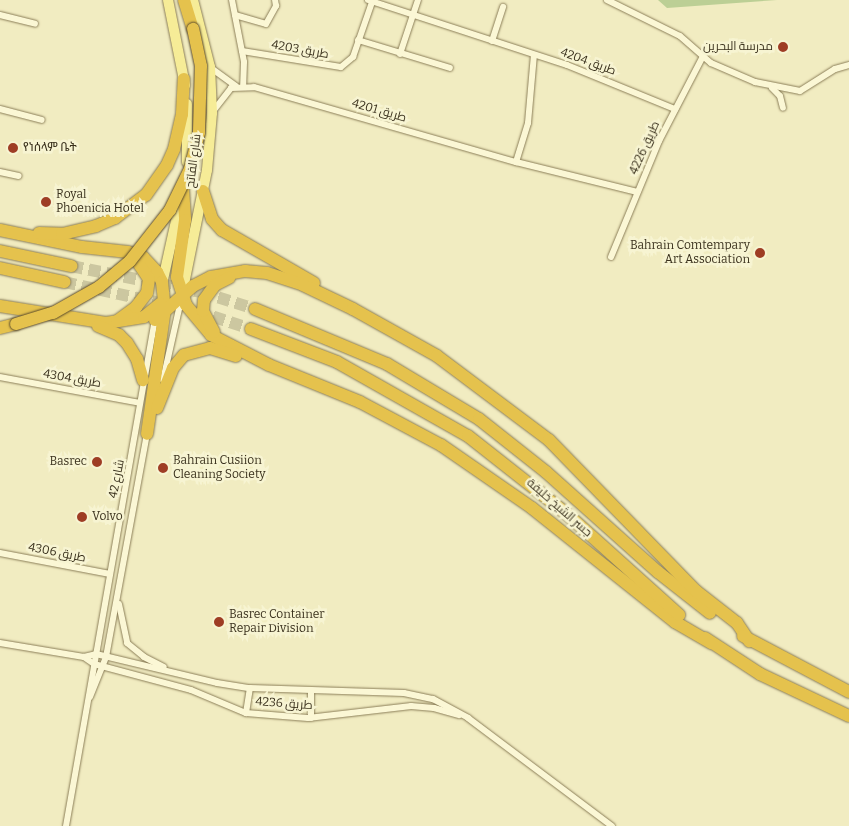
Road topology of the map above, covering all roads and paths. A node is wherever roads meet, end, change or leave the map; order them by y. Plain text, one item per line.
1 (168, 0) edge
2 (184, 0) edge
3 (193, 0) edge
4 (232, 0) edge
5 (275, 0) edge
6 (418, 0) edge
7 (607, 0) edge
8 (370, 1) edge
9 (503, 7) dead end
10 (0, 14) edge
11 (236, 15) junction
12 (413, 16) junction
13 (35, 24) dead end
14 (358, 40) junction
15 (492, 41) junction
16 (242, 51) junction
17 (400, 54) junction
18 (534, 55) junction
19 (703, 56) junction
20 (849, 65) edge
21 (210, 67) junction
22 (450, 68) dead end
23 (184, 79) junction
24 (243, 85) junction
25 (236, 86) junction
26 (769, 86) junction
27 (783, 108) dead end
28 (0, 109) edge
29 (675, 109) junction
30 (212, 113) junction
31 (42, 120) dead end
32 (516, 162) junction
33 (0, 172) edge
34 (19, 176) dead end
35 (183, 189) junction
36 (203, 191) junction
37 (637, 192) junction
38 (1, 231) edge
39 (0, 250) edge
40 (128, 252) junction
41 (611, 257) dead end
42 (71, 266) tunnel mouth
43 (0, 268) edge
44 (245, 271) junction
45 (188, 273) junction
46 (64, 282) tunnel mouth
47 (162, 282) junction
48 (178, 282) junction
49 (182, 295) junction
50 (0, 306) edge
51 (161, 308) junction
52 (255, 309) tunnel mouth
53 (354, 310) junction
54 (74, 318) junction
55 (115, 323) junction
56 (175, 325) joint
57 (0, 328) edge
58 (251, 329) tunnel mouth
59 (229, 345) junction
60 (269, 365) junction
61 (0, 377) edge
62 (143, 380) junction
63 (140, 403) junction
64 (157, 408) junction
65 (147, 434) junction
66 (126, 490) junction
67 (136, 492) junction
68 (0, 554) edge
69 (110, 574) junction
70 (118, 596) junction
71 (750, 641) junction
72 (0, 643) edge
73 (710, 643) junction
74 (96, 654) junction
75 (84, 657) junction
76 (106, 657) junction
77 (94, 664) junction
78 (104, 667) junction
79 (177, 673) junction
80 (250, 688) junction
81 (310, 690) junction
82 (849, 692) edge
83 (90, 697) junction
84 (246, 713) junction
85 (849, 716) edge
86 (311, 718) junction
87 (468, 718) junction
88 (66, 826) edge
89 (612, 826) edge

1 - 23 main road, شارع الفاتح
2 - 57 highway, bridge
3 - 21 main road, شارع الفاتح
4 - 11 street
5 - 11 street
6 - 12 street
7 - 19 street
8 - 12 street, طريق 4204
8 - 14 street, طريق 4203
9 - 15 street
10 - 13 street
11 - 16 street
12 - 15 street, طريق 4204
12 - 17 street
14 - 16 street, طريق 4203
14 - 17 street
15 - 18 street, طريق 4204
16 - 24 street
17 - 22 street
18 - 29 street, طريق 4204
18 - 32 street
19 - 26 street
19 - 29 street, طريق 4226
20 - 26 street
21 - 25 street
21 - 30 main road, شارع الفاتح
23 - 35 main road, شارع الفاتح
23 - 38 highway
24 - 25 street, طريق 4201
24 - 32 street, طريق 4201
25 - 30 street
26 - 27 street
28 - 31 street
29 - 37 street, طريق 4226
30 - 36 main road, شارع الفاتح
32 - 37 street, طريق 4226
33 - 34 street
35 - 47 main road, شارع الفاتح
35 - 48 highway
36 - 45 main road, شارع الفاتح
36 - 53 highway
37 - 41 street
38 - 40 highway
39 - 42 highway
40 - 47 highway
40 - 55 highway
43 - 46 highway
44 - 49 highway
44 - 53 highway
44 - 59 highway
45 - 48 highway
45 - 49 main road, شارع الفاتح
47 - 51 highway
48 - 49 highway
48 - 51 highway
49 - 51 highway
49 - 56 street, شارع الفاتح
49 - 59 highway
50 - 54 highway
51 - 55 highway
51 - 62 street, شارع 42
51 - 65 highway
52 - 71 highway, جسر الشيخ خليفة
53 - 71 highway
54 - 55 highway
54 - 62 highway
56 - 64 street, شارع 42
58 - 73 highway, جسر الشيخ خليفة
59 - 60 highway
60 - 64 highway
60 - 73 highway
61 - 63 street, طريق 4304
62 - 63 street, شارع 42
63 - 66 street, شارع 42
64 - 65 street, شارع 42
65 - 67 street, شارع 42
66 - 67 street
66 - 69 street, شارع 42
67 - 70 street, شارع 42
68 - 69 street, طريق 4306
69 - 74 street, شارع 42
70 - 76 street, شارع 42
70 - 79 street
71 - 82 highway, جسر الشيخ خليفة
72 - 75 street
73 - 85 highway, جسر الشيخ خليفة
74 - 75 street
74 - 76 street
74 - 77 street, شارع 42
75 - 77 street
76 - 78 street, شارع 42
76 - 79 street, طريق 4236
77 - 78 street
77 - 83 street, شارع 42
78 - 83 street, شارع 42
78 - 84 street, طريق 4236
79 - 80 street, طريق 4236
80 - 81 street, طريق 4236
80 - 84 street
81 - 86 street
81 - 87 street, طريق 4236
83 - 88 street, شارع 42
84 - 86 street, طريق 4236
86 - 87 street, طريق 4236
87 - 89 street, طريق 4236

